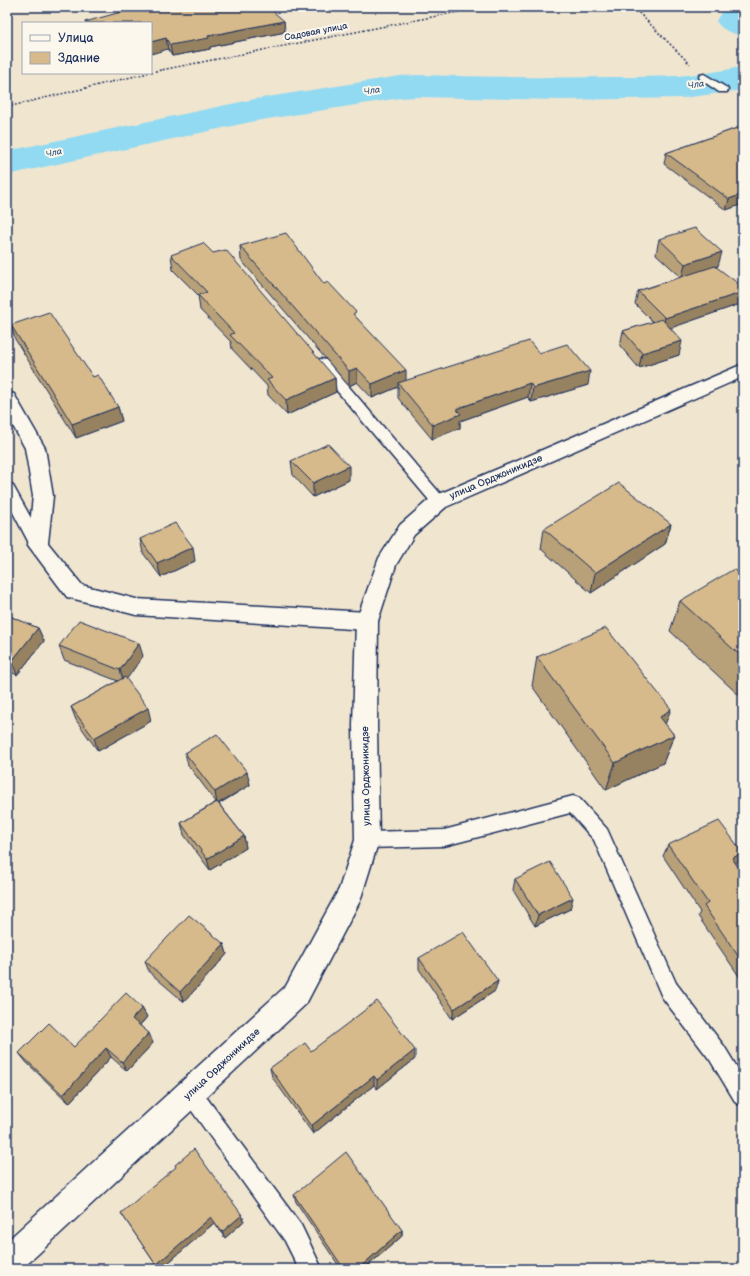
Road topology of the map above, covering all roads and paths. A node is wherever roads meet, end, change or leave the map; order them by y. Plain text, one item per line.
1 (483, 7) edge
2 (633, 7) edge
3 (152, 73) edge
4 (146, 74) edge
5 (704, 76) joint
6 (723, 90) dead end
7 (7, 107) edge
8 (312, 353) edge
9 (743, 370) edge
10 (7, 398) edge
11 (7, 488) edge
12 (439, 502) junction
13 (38, 545) junction
14 (367, 621) junction
15 (367, 840) junction
16 (191, 1093) junction
17 (743, 1096) edge
18 (7, 1262) edge
19 (311, 1269) edge

1 - 3 path, Садовая улица
2 - 5 path
4 - 7 path, Садовая улица
5 - 6 lane
8 - 12 lane
9 - 12 street, улица Орджоникидзе
10 - 13 street
11 - 13 lane
12 - 14 street, улица Орджоникидзе
13 - 14 street
14 - 15 street, улица Орджоникидзе
15 - 16 street, улица Орджоникидзе
15 - 17 lane
16 - 18 street, улица Орджоникидзе
16 - 19 lane

